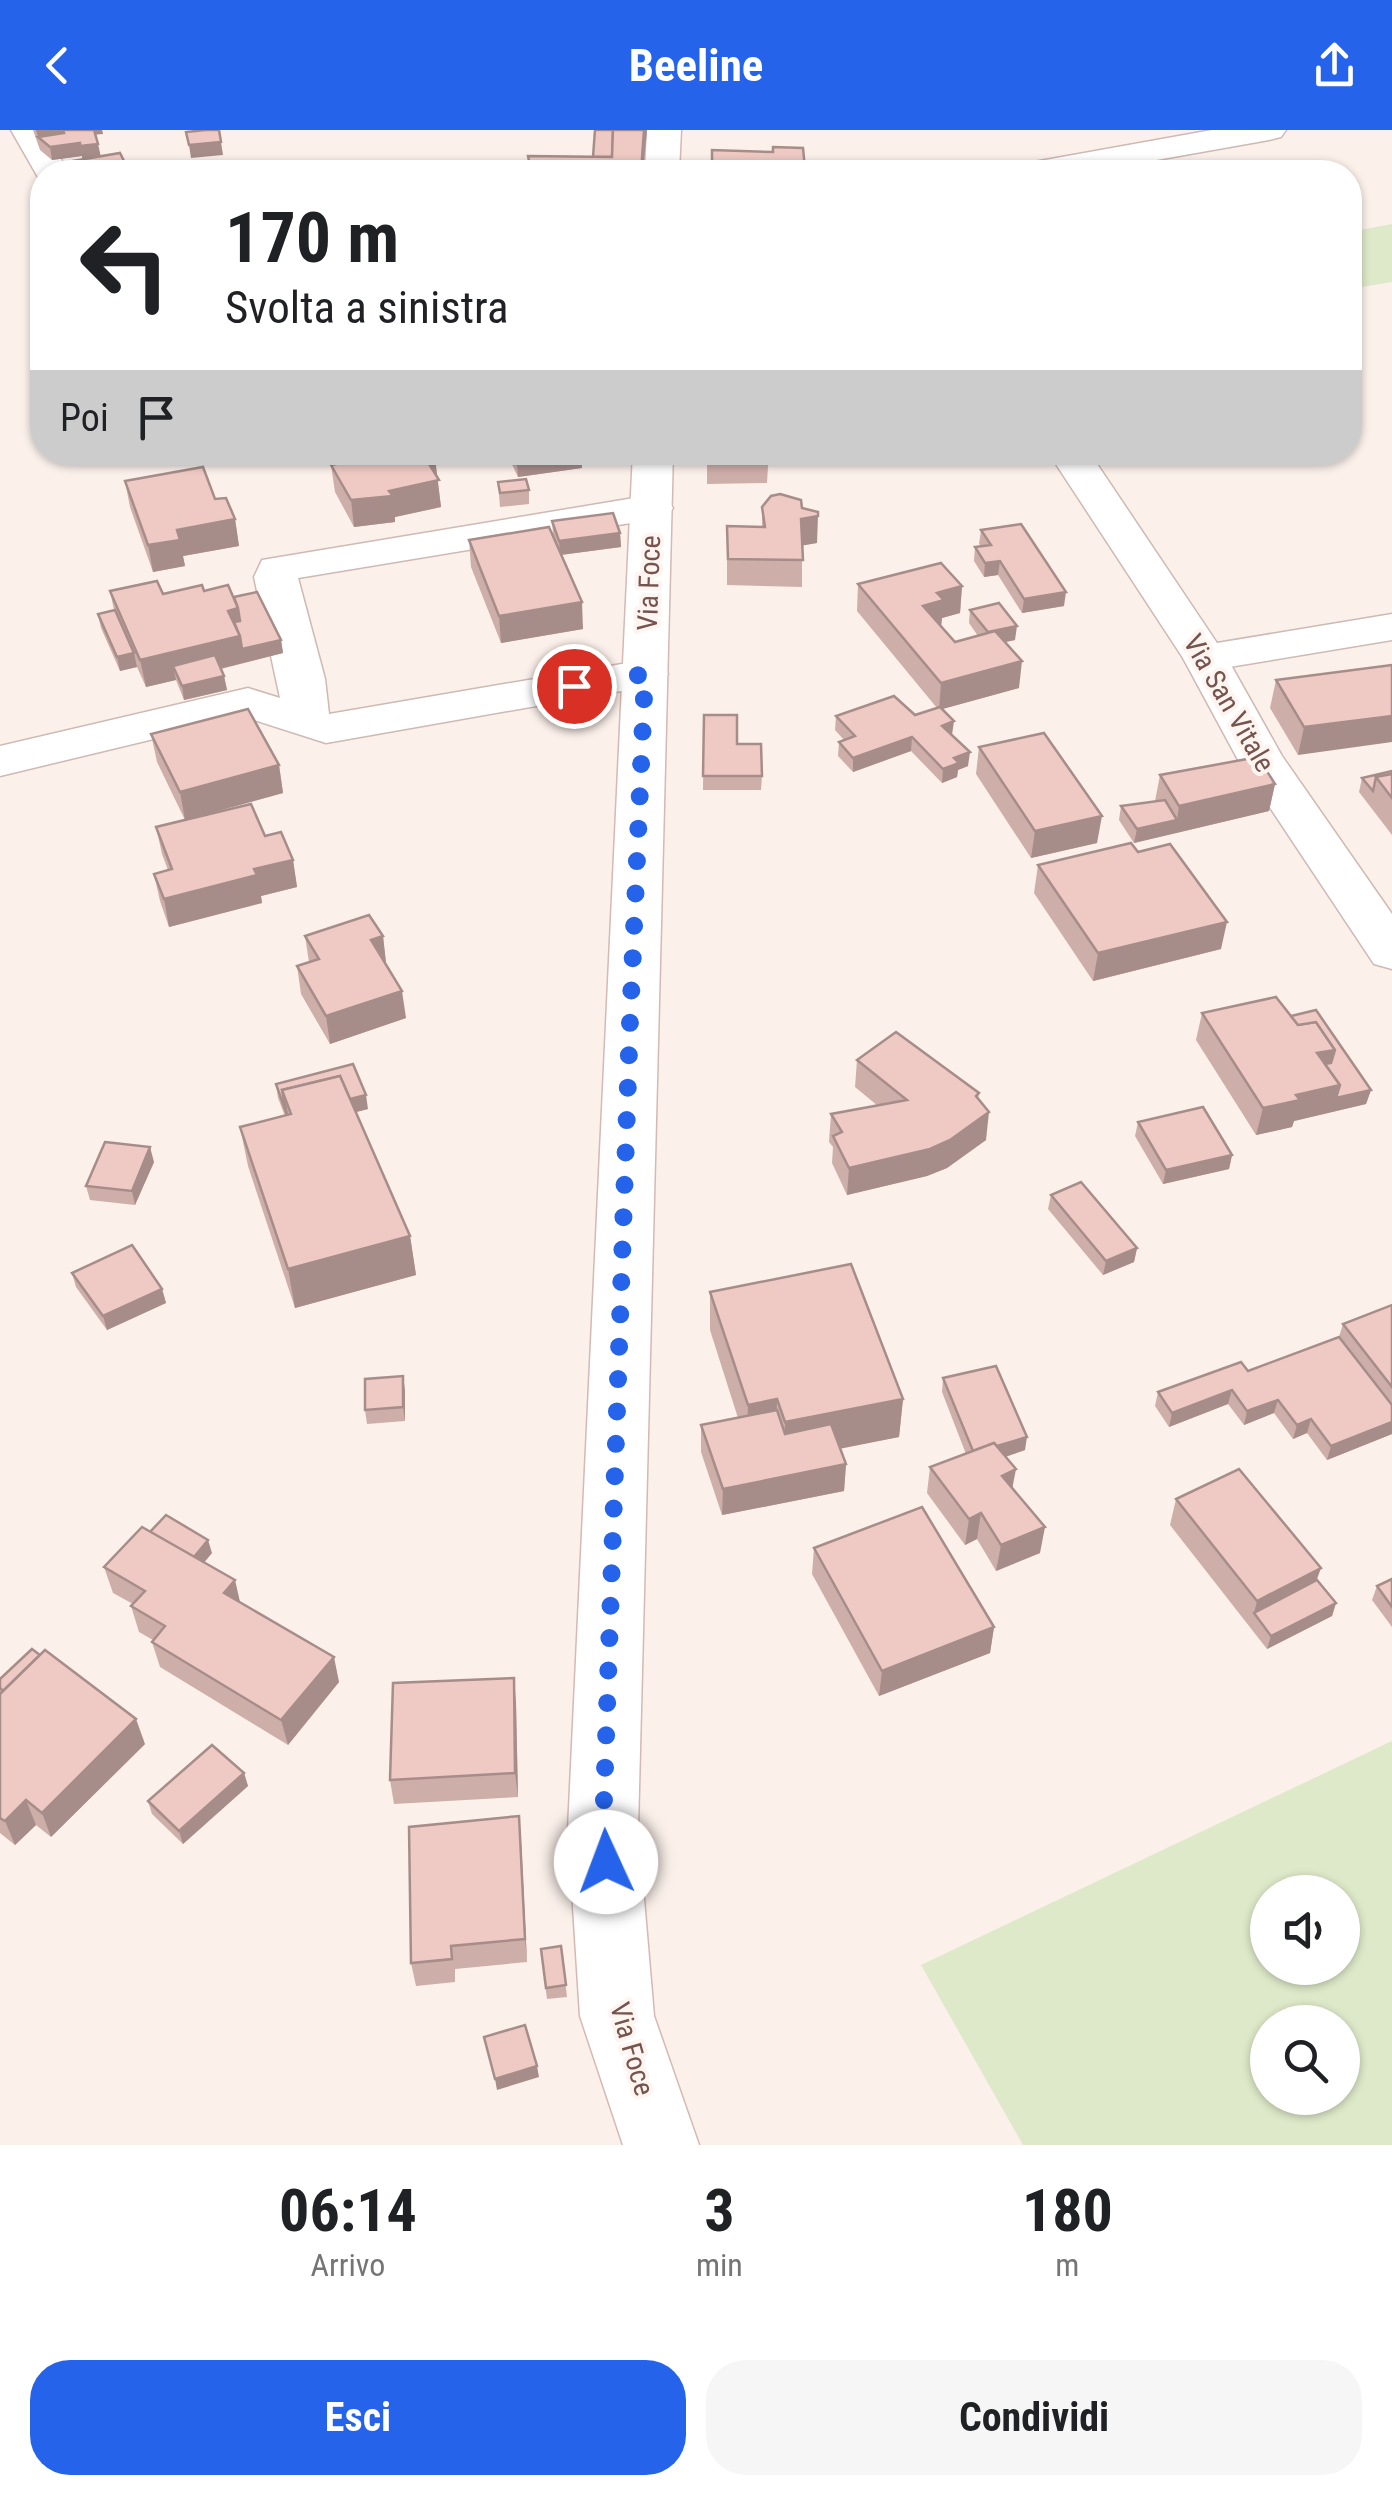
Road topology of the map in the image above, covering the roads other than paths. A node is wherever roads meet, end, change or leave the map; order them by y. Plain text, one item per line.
1 (28, 130) edge
2 (664, 130) edge
3 (1269, 130) edge
4 (44, 160) edge
5 (663, 160) edge
6 (1101, 160) edge
7 (653, 465) edge
8 (1078, 465) edge
9 (652, 508) junction
10 (1392, 626) edge
11 (1205, 658) junction
12 (645, 674) junction
13 (306, 722) junction
14 (0, 761) edge
15 (1392, 952) edge
16 (661, 2145) edge

1 - 4 street
2 - 5 street
3 - 6 street
7 - 9 street, Via Foce
8 - 11 street, Via San Vitale
9 - 12 street, Via Foce
9 - 13 street
10 - 11 street
11 - 15 street, Via San Vitale
12 - 13 street
12 - 16 street, Via Foce
13 - 14 street

